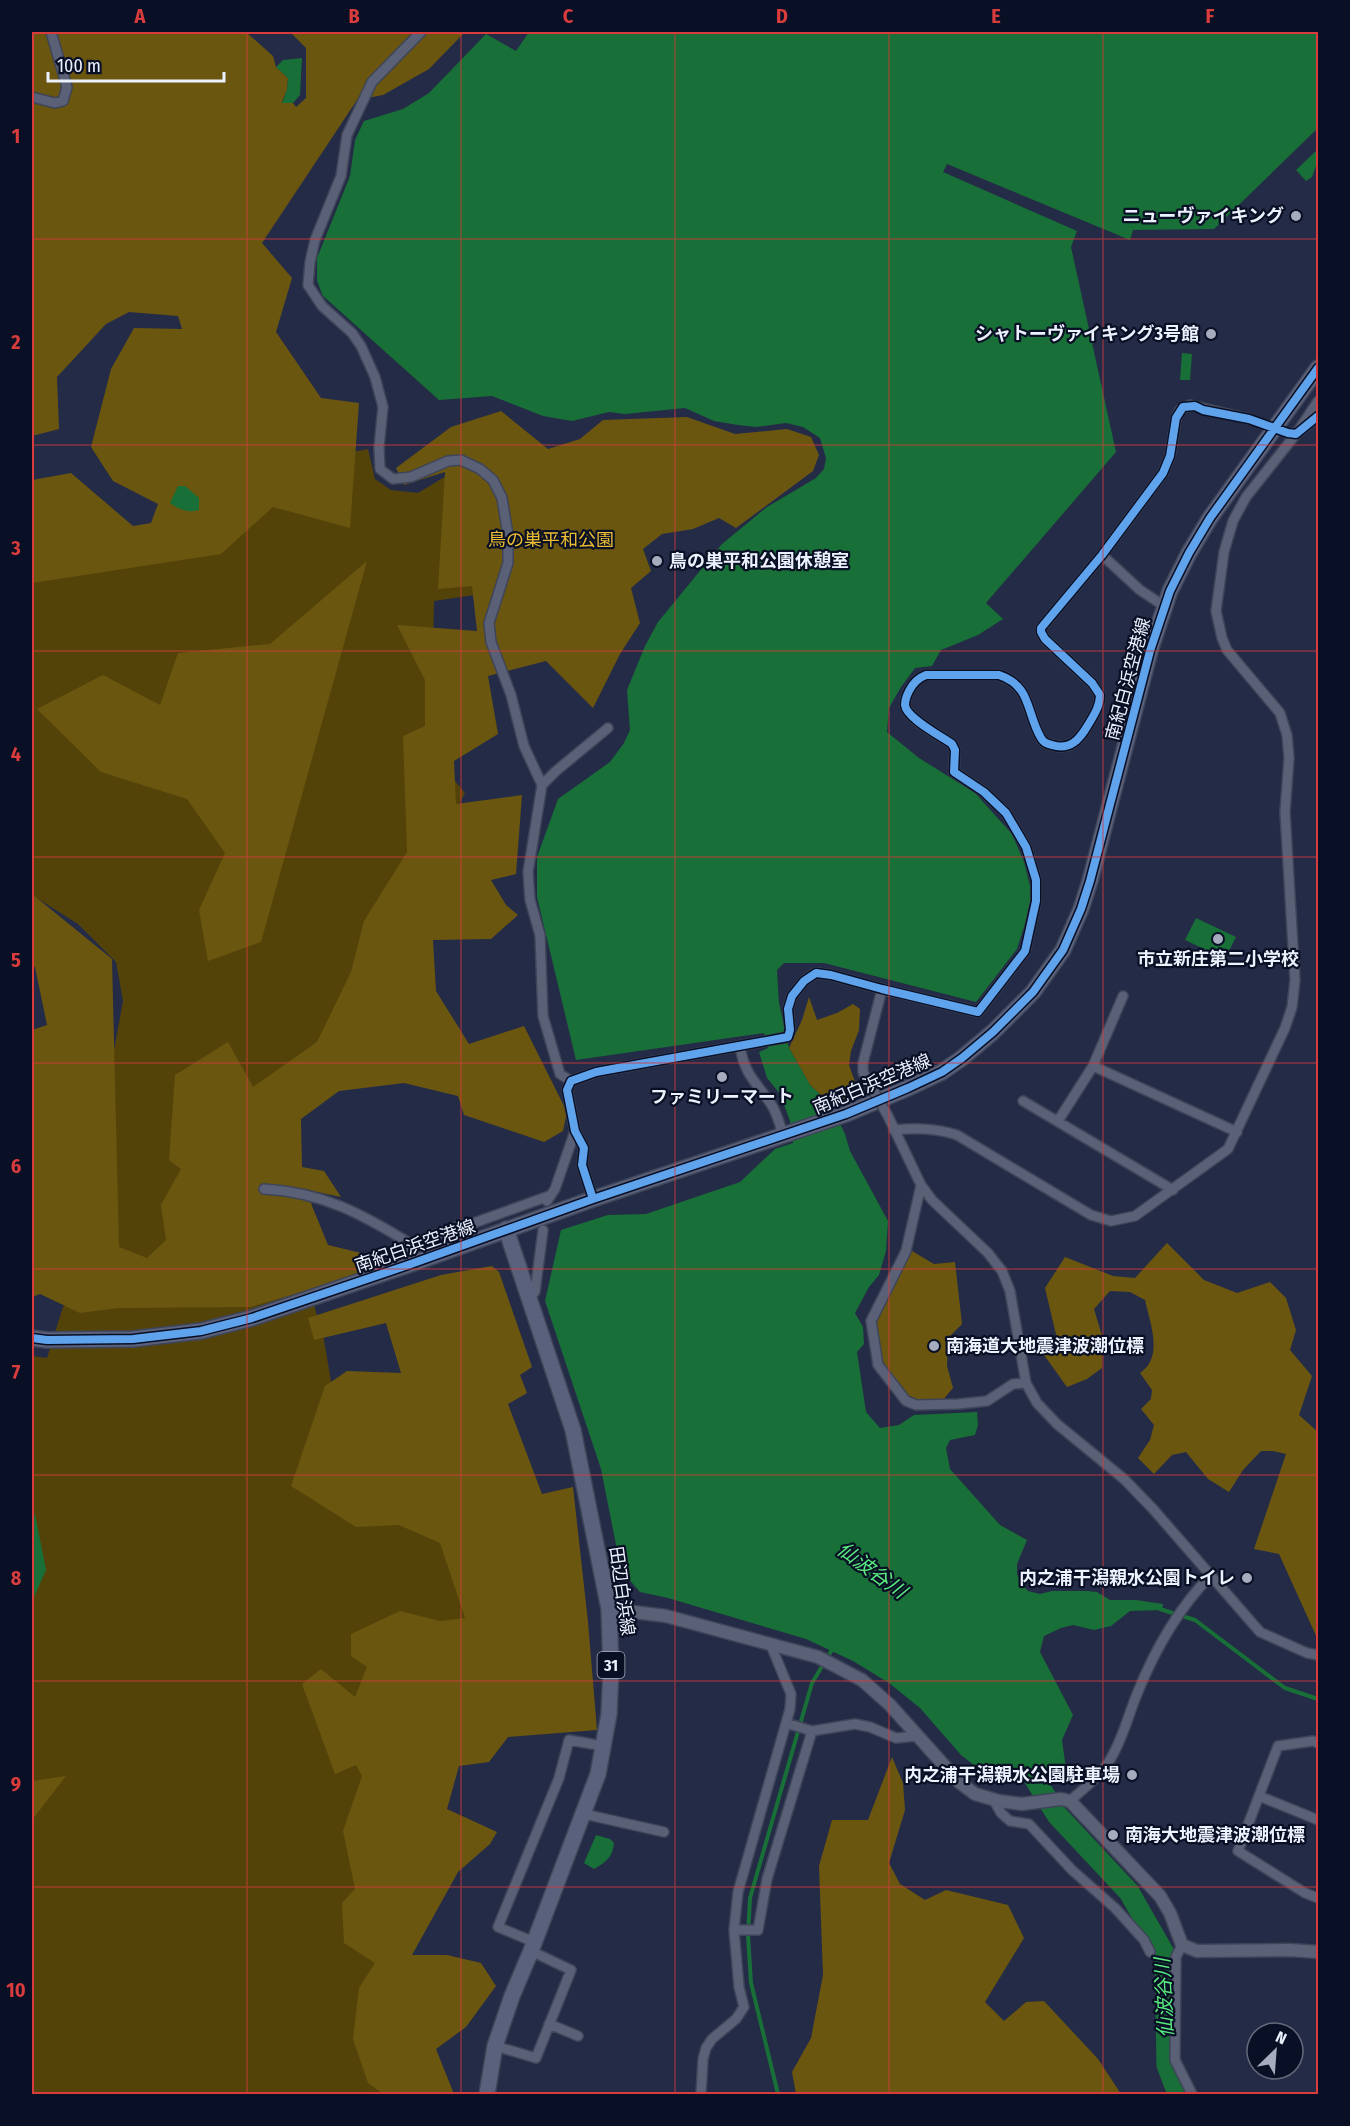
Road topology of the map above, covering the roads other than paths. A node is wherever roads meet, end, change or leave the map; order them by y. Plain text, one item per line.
1 (51, 32) edge
2 (421, 32) edge
3 (32, 97) edge
4 (1318, 368) edge
5 (1318, 401) edge
6 (1318, 416) edge
7 (1249, 419) tunnel mouth
8 (1292, 434) junction
9 (1102, 555) junction
10 (1164, 606) junction
11 (608, 728) dead end
12 (542, 785) junction
13 (882, 990) junction
14 (1123, 996) dead end
15 (740, 1046) junction
16 (1093, 1066) junction
17 (571, 1081) junction
18 (1023, 1101) dead end
19 (1058, 1121) junction
20 (894, 1130) junction
21 (574, 1131) junction
22 (1237, 1132) junction
23 (785, 1134) junction
24 (921, 1185) junction
25 (264, 1189) dead end
26 (1173, 1190) junction
27 (593, 1199) junction
28 (506, 1229) junction
29 (543, 1230) dead end
30 (411, 1244) junction
31 (408, 1265) junction
32 (529, 1296) junction
33 (32, 1338) edge
34 (1026, 1383) junction
35 (1211, 1575) junction
36 (609, 1609) junction
37 (770, 1643) junction
38 (1318, 1655) edge
39 (789, 1724) junction
40 (809, 1730) junction
41 (917, 1736) junction
42 (1318, 1743) edge
43 (603, 1746) junction
44 (1259, 1796) junction
45 (996, 1800) junction
46 (1066, 1800) junction
47 (584, 1814) junction
48 (1318, 1820) edge
49 (664, 1832) dead end
50 (1318, 1898) edge
51 (738, 1930) junction
52 (1182, 1945) junction
53 (533, 1947) junction
54 (1150, 1952) dead end
55 (1318, 1952) edge
56 (549, 2024) junction
57 (578, 2036) dead end
58 (495, 2046) junction
59 (487, 2094) edge
60 (701, 2094) edge
61 (1192, 2094) edge

1 - 3 street
2 - 12 street
4 - 10 main road, 南紀白浜空港線
5 - 8 street
6 - 8 street
7 - 9 street
8 - 22 street
9 - 10 street
9 - 13 street
10 - 23 main road, 南紀白浜空港線
11 - 12 street
12 - 17 street
13 - 15 street
13 - 20 street, bridge
14 - 16 street
15 - 17 street
15 - 23 street
16 - 19 street
16 - 22 street
17 - 21 street
18 - 19 street
19 - 26 street
20 - 24 street
20 - 26 street
21 - 27 street
21 - 30 street
22 - 26 street
23 - 27 main road, 南紀白浜空港線
24 - 34 street
24 - 34 street
25 - 30 street
27 - 28 main road, 南紀白浜空港線
28 - 31 main road, 南紀白浜空港線
28 - 32 main road, 田辺白浜線 / 31
29 - 32 street
30 - 31 street
31 - 33 main road, 南紀白浜空港線
32 - 36 main road, 田辺白浜線 / 31
34 - 35 street
35 - 38 street
35 - 46 street
36 - 37 street
36 - 43 main road, 田辺白浜線 / 31
37 - 39 street
37 - 41 street
39 - 40 street
39 - 51 street
40 - 41 street
40 - 51 street
41 - 45 street
42 - 44 street
43 - 47 main road, 田辺白浜線 / 31
43 - 53 street
44 - 48 street
44 - 50 street
45 - 46 street
45 - 54 street
46 - 52 street
47 - 49 street
47 - 53 main road, 田辺白浜線 / 31
51 - 60 street
52 - 55 street
52 - 61 street
53 - 56 street
53 - 58 main road, 田辺白浜線 / 31
56 - 57 street
56 - 58 street
58 - 59 main road, 田辺白浜線 / 31

